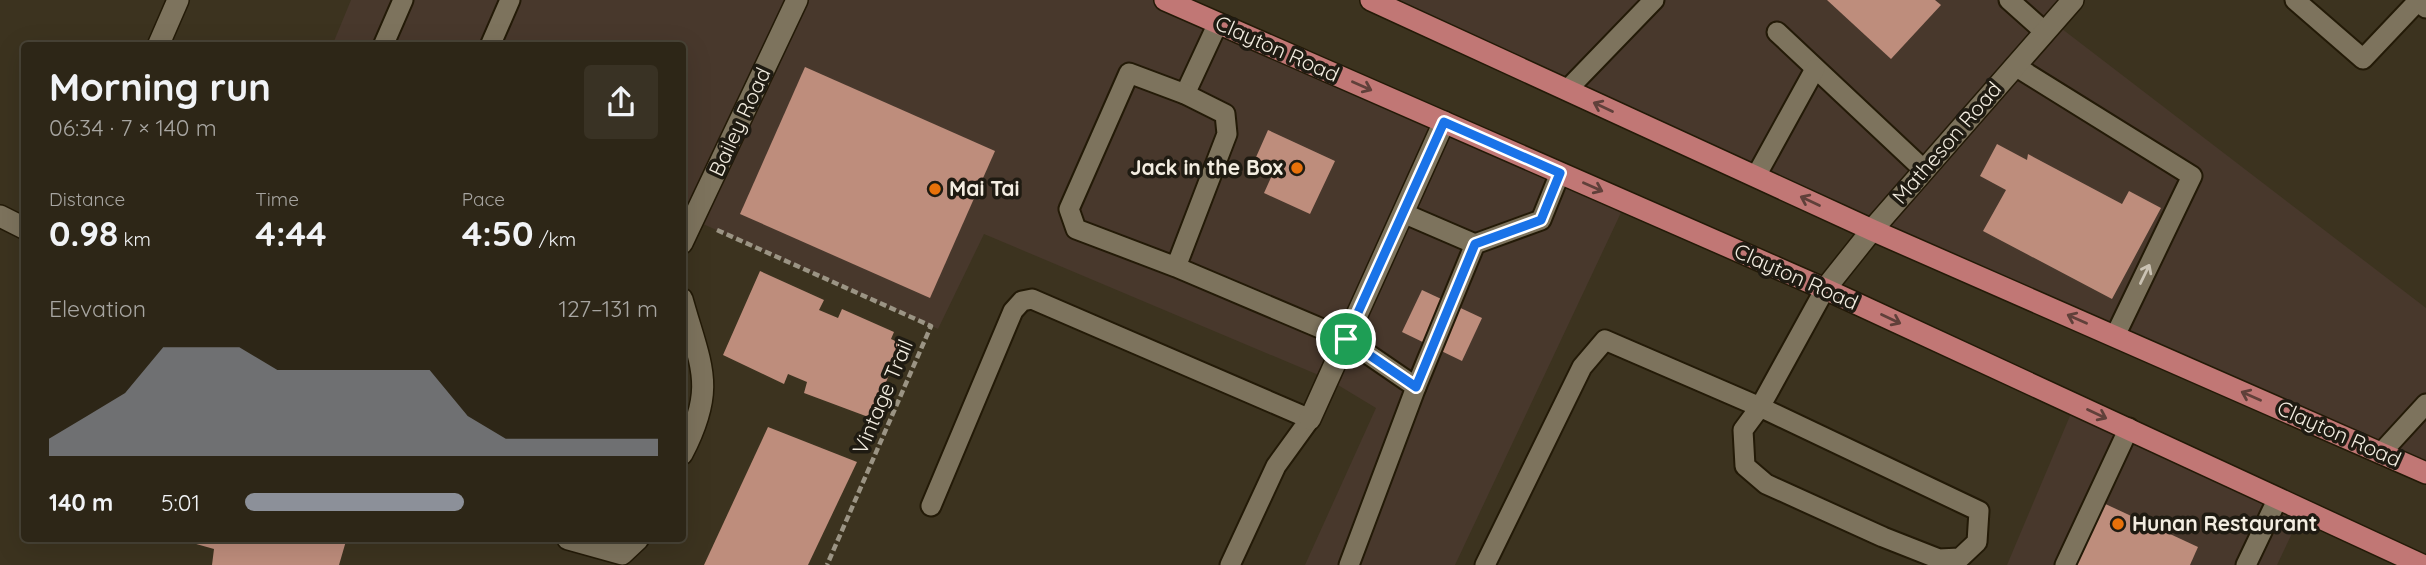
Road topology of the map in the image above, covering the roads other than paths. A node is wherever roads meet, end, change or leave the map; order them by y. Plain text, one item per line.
1 (178, 0) edge
2 (403, 0) edge
3 (510, 0) edge
4 (797, 0) edge
5 (1165, 0) edge
6 (1371, 0) edge
7 (1654, 0) edge
8 (2009, 0) edge
9 (2073, 0) edge
10 (2295, 0) edge
11 (2426, 8) edge
12 (1218, 23) junction
13 (1777, 32) dead end
14 (2045, 32) junction
15 (160, 42) edge
16 (385, 42) edge
17 (492, 42) edge
18 (2015, 66) junction
19 (1815, 69) junction
20 (1567, 90) junction
21 (1185, 94) junction
22 (1444, 122) junction
23 (1924, 170) junction
24 (1560, 173) junction
25 (1756, 176) junction
26 (1403, 213) junction
27 (0, 216) edge
28 (21, 226) edge
29 (1872, 230) junction
30 (686, 235) edge
31 (1475, 244) junction
32 (1176, 267) junction
33 (1825, 289) junction
34 (686, 313) edge
35 (2115, 336) junction
36 (1346, 339) junction
37 (1416, 387) junction
38 (2426, 404) edge
39 (1760, 407) junction
40 (1310, 419) junction
41 (2129, 428) junction
42 (686, 446) edge
43 (2381, 453) junction
44 (2426, 472) edge
45 (2278, 498) junction
46 (931, 506) dead end
47 (579, 542) edge
48 (635, 542) edge
49 (1230, 565) edge
50 (1349, 565) edge
51 (1485, 565) edge
52 (2064, 565) edge
53 (2246, 565) edge
54 (2422, 565) edge

1 - 15 street
2 - 16 lane
3 - 17 lane
4 - 30 street, Bailey Road
5 - 12 main road, Clayton Road
6 - 20 main road, Clayton Road
7 - 20 lane
8 - 14 lane
9 - 14 street, Matheson Road
10 - 11 lane
12 - 21 lane
12 -> 22 main road, Clayton Road
13 - 19 lane
14 - 18 street, Matheson Road
18 - 23 street, Matheson Road
35 -> 18 lane
19 - 23 lane
19 - 25 lane
25 -> 20 main road, Clayton Road
21 - 32 lane
21 - 32 lane
22 - 24 main road, Clayton Road
22 - 26 street
23 - 29 street, Matheson Road
24 - 31 lane
24 -> 33 main road, Clayton Road
29 -> 25 main road, Clayton Road
26 - 31 lane
26 - 36 street
27 - 28 street
29 - 33 street, Matheson Road
35 -> 29 main road, Clayton Road
31 - 37 lane
32 - 36 lane
33 - 39 lane
33 -> 41 main road, Clayton Road
34 - 42 street
43 -> 35 main road, Clayton Road
36 - 37 lane
36 - 40 street
37 - 50 lane
38 - 43 lane
39 - 39 lane
39 - 51 lane
40 - 46 lane
40 - 49 lane
41 - 45 main road, Clayton Road
41 - 52 lane
43 - 44 main road, Clayton Road
45 - 53 lane
45 - 54 main road, Clayton Road
47 - 48 street

